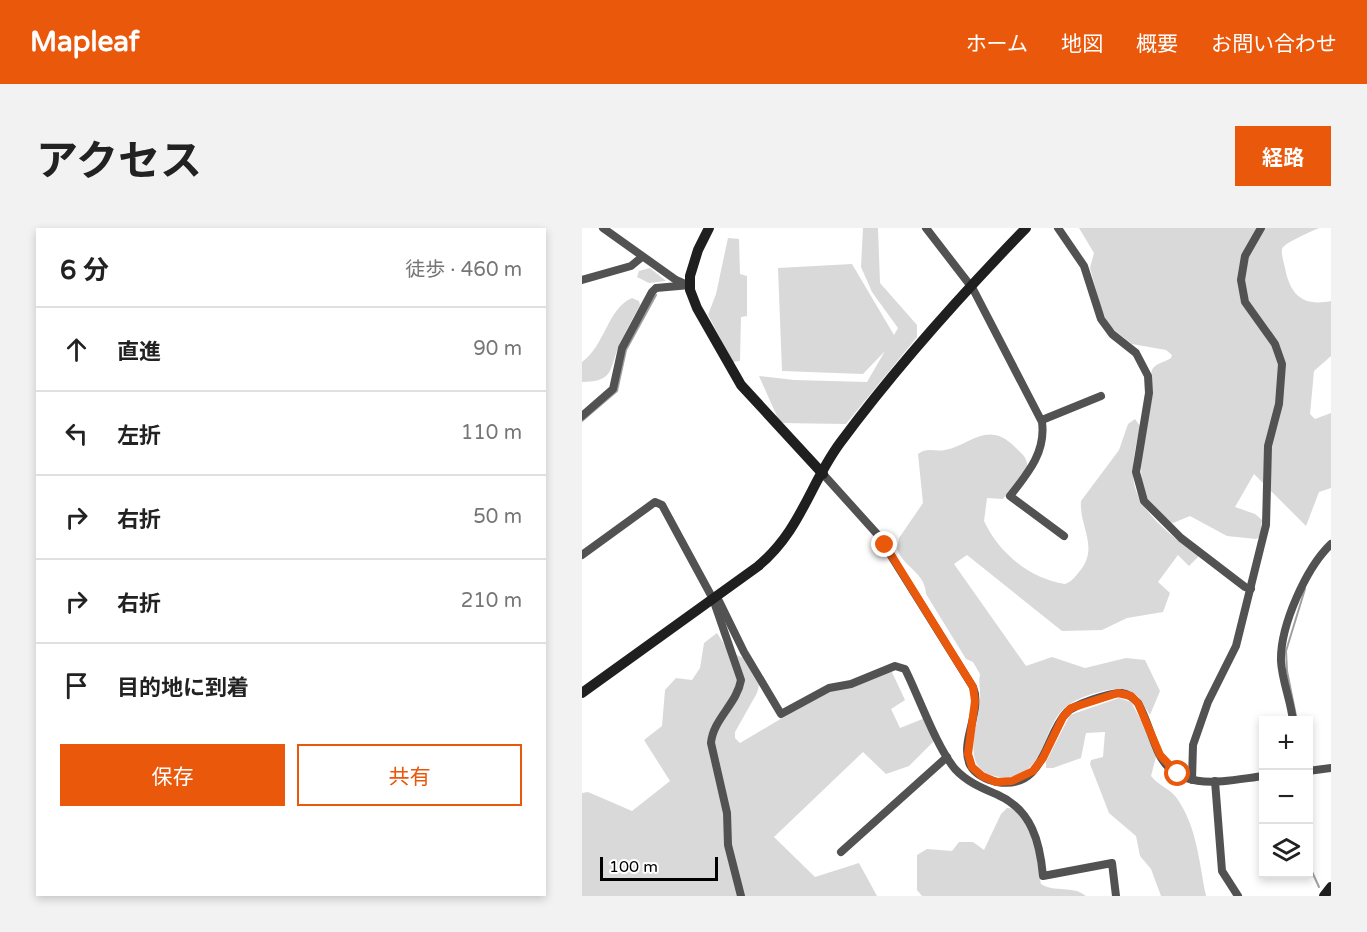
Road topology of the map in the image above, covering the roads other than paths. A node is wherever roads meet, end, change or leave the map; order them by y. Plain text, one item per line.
1 (603, 228) edge
2 (709, 228) edge
3 (926, 228) edge
4 (1026, 228) edge
5 (1058, 228) edge
6 (1261, 228) edge
7 (642, 256) junction
8 (582, 280) edge
9 (690, 285) junction
10 (970, 285) junction
11 (1101, 396) dead end
12 (582, 416) edge
13 (1041, 420) junction
14 (823, 474) junction
15 (1064, 536) dead end
16 (1331, 544) edge
17 (582, 555) edge
18 (1251, 589) junction
19 (713, 599) junction
20 (582, 693) edge
21 (1292, 716) edge
22 (947, 758) junction
23 (972, 767) junction
24 (1331, 768) edge
25 (1313, 770) edge
26 (1259, 776) edge
27 (963, 777) junction
28 (1192, 780) junction
29 (1215, 781) junction
30 (841, 852) dead end
31 (741, 896) edge
32 (1116, 896) edge
33 (1238, 896) edge

1 - 7 street
2 - 9 street
3 - 10 street
4 - 10 street
5 - 18 street
6 - 18 street
7 - 8 street
7 - 9 street
9 - 12 street
9 - 14 street
10 - 13 street
10 - 14 street
11 - 13 street
13 - 15 street
14 - 19 street
14 - 23 street
16 - 21 street
17 - 19 street
18 - 28 street
19 - 20 street
19 - 22 street
19 - 31 street
22 - 27 street
22 - 30 street
23 - 27 street
23 - 28 street
24 - 25 street
26 - 29 street
27 - 32 street
28 - 29 street
29 - 33 street

